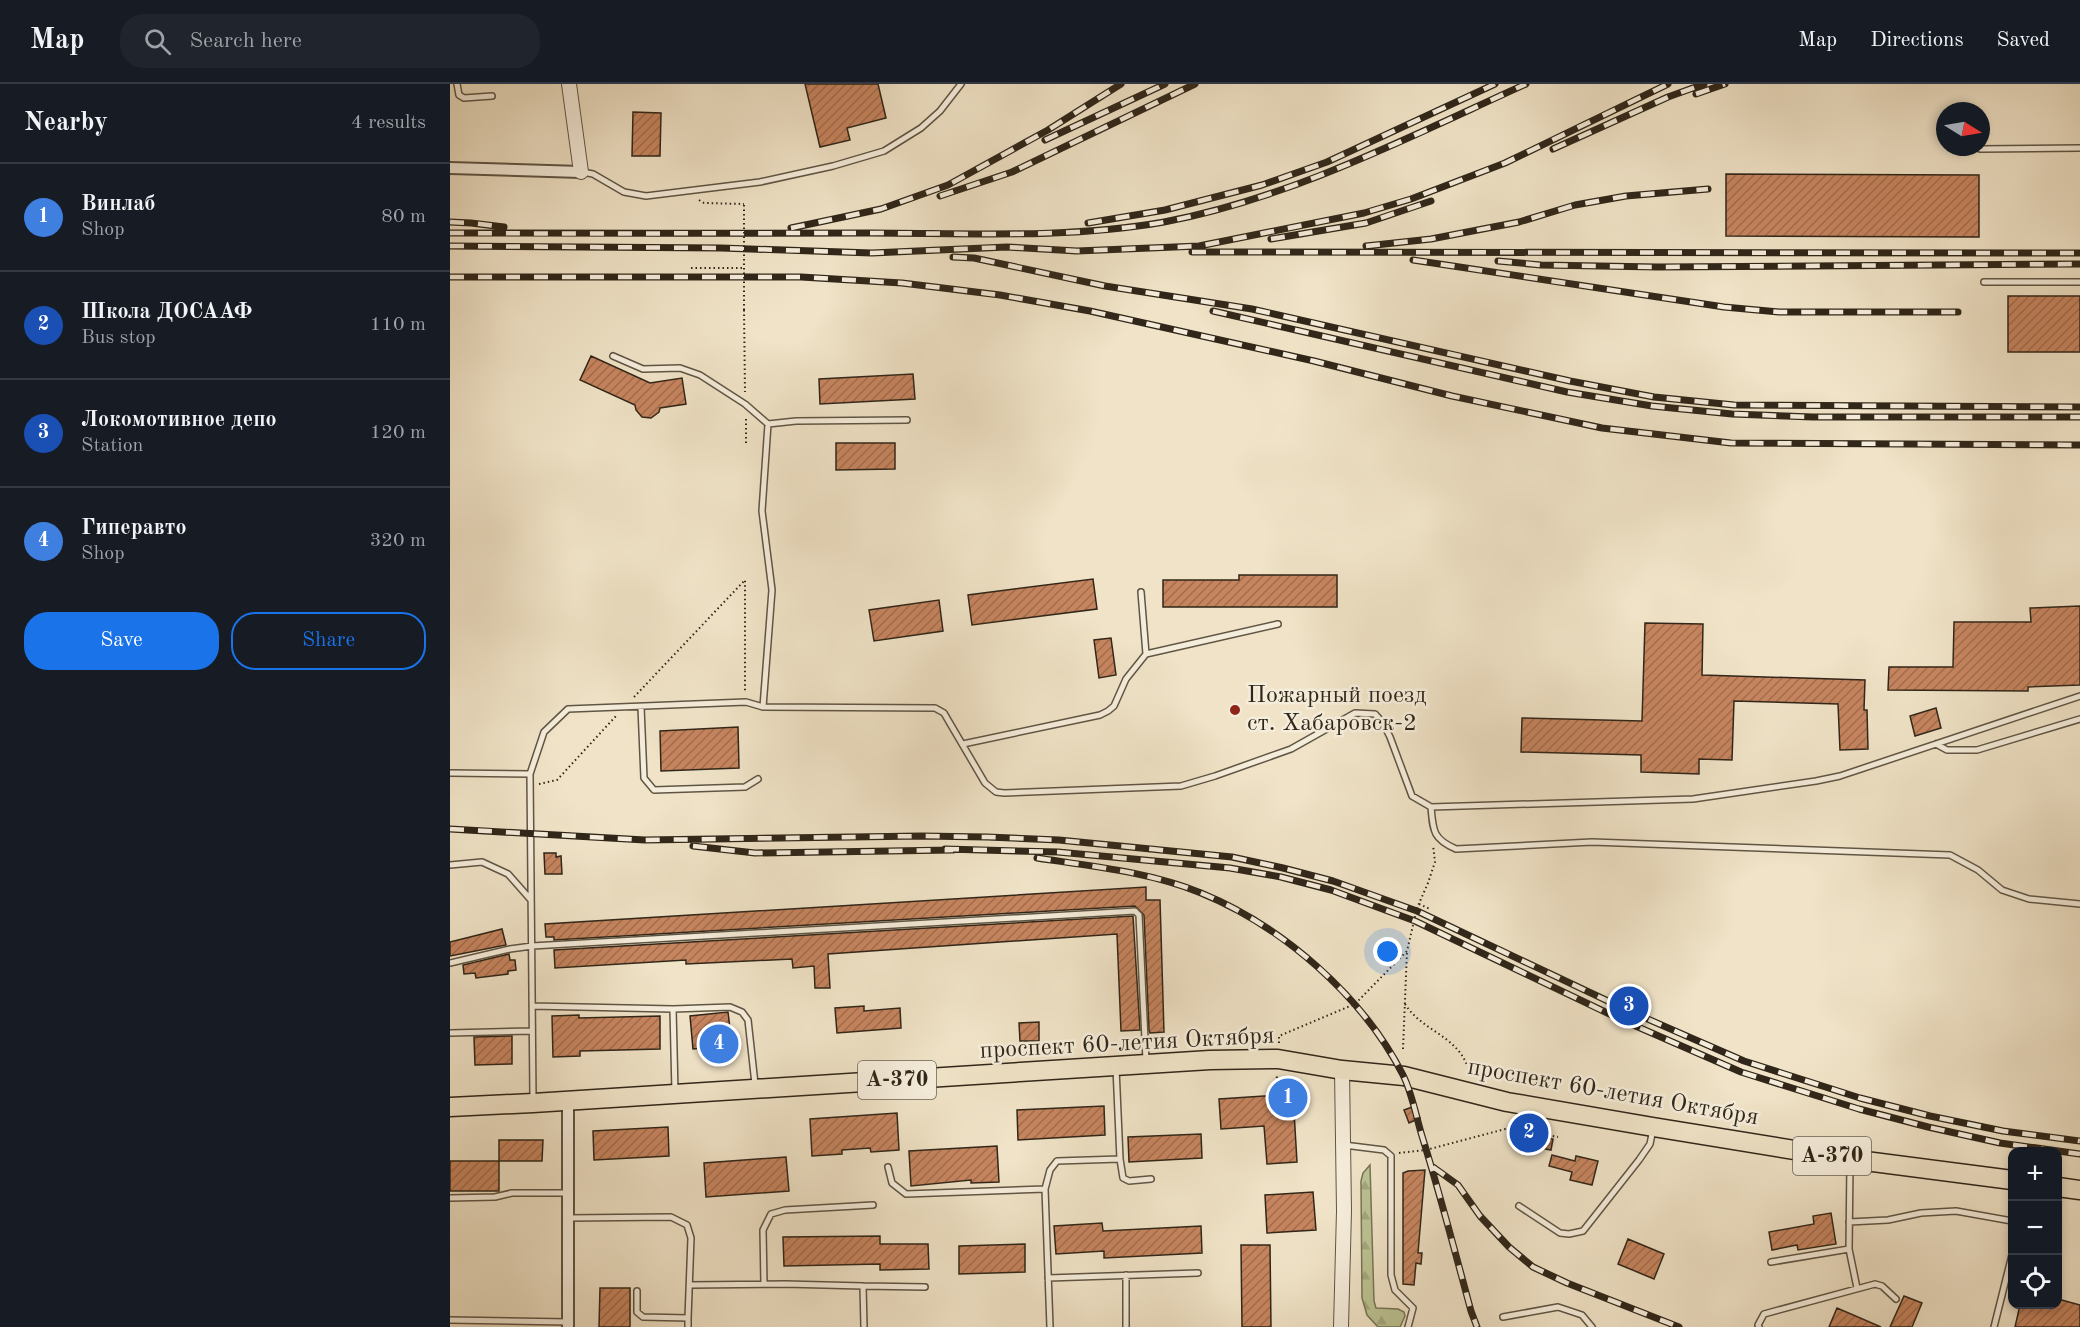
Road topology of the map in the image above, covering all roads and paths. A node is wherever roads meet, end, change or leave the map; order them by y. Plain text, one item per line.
1 (457, 84) edge
2 (569, 84) edge
3 (961, 84) edge
4 (492, 96) dead end
5 (2080, 148) edge
6 (1990, 149) edge
7 (450, 168) edge
8 (581, 172) junction
9 (704, 203) dead end
10 (691, 268) dead end
11 (743, 268) junction
12 (1984, 282) dead end
13 (2080, 282) edge
14 (743, 350) dead end
15 (613, 356) dead end
16 (907, 420) dead end
17 (768, 424) junction
18 (1141, 592) dead end
19 (1278, 624) dead end
20 (1146, 654) junction
21 (2080, 696) edge
22 (746, 702) junction
23 (624, 707) junction
24 (641, 707) junction
25 (763, 707) junction
26 (2080, 719) edge
27 (963, 744) junction
28 (1936, 744) junction
29 (450, 773) edge
30 (530, 774) junction
31 (758, 779) dead end
32 (530, 787) junction
33 (1431, 807) junction
34 (1432, 827) junction
35 (450, 865) edge
36 (531, 900) junction
37 (1419, 904) junction
38 (2080, 904) edge
39 (1430, 909) dead end
40 (532, 946) junction
41 (1407, 951) junction
42 (450, 963) edge
43 (1405, 1004) junction
44 (532, 1006) junction
45 (673, 1009) junction
46 (532, 1031) junction
47 (450, 1033) edge
48 (1403, 1048) dead end
49 (1278, 1059) junction
50 (1146, 1064) junction
51 (1467, 1065) dead end
52 (1116, 1066) junction
53 (1342, 1070) junction
54 (1276, 1087) dead end
55 (755, 1089) junction
56 (675, 1094) junction
57 (568, 1101) junction
58 (533, 1103) junction
59 (450, 1107) edge
60 (1653, 1127) junction
61 (1558, 1137) dead end
62 (1343, 1145) junction
63 (1391, 1156) junction
64 (1120, 1159) junction
65 (1850, 1159) junction
66 (888, 1167) dead end
67 (1151, 1179) dead end
68 (2008, 1179) edge
69 (2062, 1188) edge
70 (1045, 1189) junction
71 (2080, 1190) edge
72 (568, 1193) junction
73 (450, 1198) edge
74 (873, 1205) dead end
75 (1519, 1206) dead end
76 (568, 1218) junction
77 (2008, 1220) edge
78 (1849, 1222) junction
79 (1849, 1249) junction
80 (1772, 1262) dead end
81 (1198, 1273) dead end
82 (2008, 1274) edge
83 (1126, 1275) junction
84 (1048, 1278) junction
85 (764, 1284) junction
86 (690, 1285) junction
87 (863, 1286) junction
88 (925, 1287) dead end
89 (1857, 1288) junction
90 (637, 1291) dead end
91 (1896, 1299) dead end
92 (1503, 1317) dead end
93 (688, 1318) junction
94 (450, 1320) edge
95 (568, 1324) edge
96 (688, 1327) edge
97 (864, 1327) edge
98 (1050, 1327) edge
99 (1126, 1327) edge
100 (1341, 1327) edge
101 (1408, 1327) edge
102 (1592, 1327) edge
103 (1759, 1327) edge
104 (1994, 1327) edge

1 - 4 lane
2 - 8 street
3 - 8 lane
5 - 6 lane
7 - 8 street
9 - 11 path, bridge
10 - 11 path
11 - 14 path, bridge
12 - 13 lane
15 - 17 lane
16 - 17 lane
17 - 25 lane
18 - 20 lane
19 - 20 lane
20 - 27 lane
21 - 28 lane
22 - 23 path
22 - 24 lane
22 - 25 lane
23 - 24 lane
23 - 30 lane
23 - 32 path
24 - 31 lane
25 - 27 lane
26 - 28 lane
27 - 33 lane
28 - 33 lane
29 - 30 lane
30 - 32 lane
32 - 36 lane
33 - 34 lane
34 - 37 path
34 - 38 lane
35 - 36 lane
36 - 40 lane
37 - 39 path
37 - 41 path
40 - 42 lane
40 - 44 lane
40 - 50 lane
41 - 43 path
41 - 49 path
43 - 48 path
43 - 51 path
44 - 45 lane
44 - 46 lane
45 - 55 lane
45 - 56 lane
46 - 47 lane
46 - 58 lane
49 - 50 highway, проспект 60-летия Октября / А-370
49 - 53 highway, проспект 60-летия Октября / А-370
49 - 54 path
50 - 52 highway, проспект 60-летия Октября / А-370
52 - 55 highway, проспект 60-летия Октября / А-370
52 - 64 lane
53 - 60 highway, проспект 60-летия Октября / А-370
53 - 62 street
55 - 56 highway, проспект 60-летия Октября / А-370
56 - 57 highway, проспект 60-летия Октября / А-370
57 - 58 highway, проспект 60-летия Октября / А-370
57 - 72 street
58 - 59 highway, проспект 60-летия Октября / А-370
60 - 65 highway, проспект 60-летия Октября / А-370
60 - 75 lane
61 - 63 path
62 - 63 lane
62 - 100 street
63 - 101 lane
64 - 67 lane
64 - 70 lane
65 - 68 highway, проспект 60-летия Октября / А-370
65 - 78 lane
66 - 70 lane
69 - 71 highway
70 - 84 lane
72 - 73 lane
72 - 76 street
74 - 85 lane
76 - 86 lane
76 - 95 street
77 - 78 lane
78 - 79 lane
79 - 80 lane
79 - 89 lane
81 - 83 lane
82 - 104 lane
83 - 84 lane
83 - 99 lane
84 - 98 lane
85 - 86 lane
85 - 87 lane
86 - 93 lane
87 - 88 lane
87 - 97 lane
89 - 91 lane
89 - 103 lane
90 - 93 lane
92 - 102 lane
93 - 96 lane
94 - 95 lane

